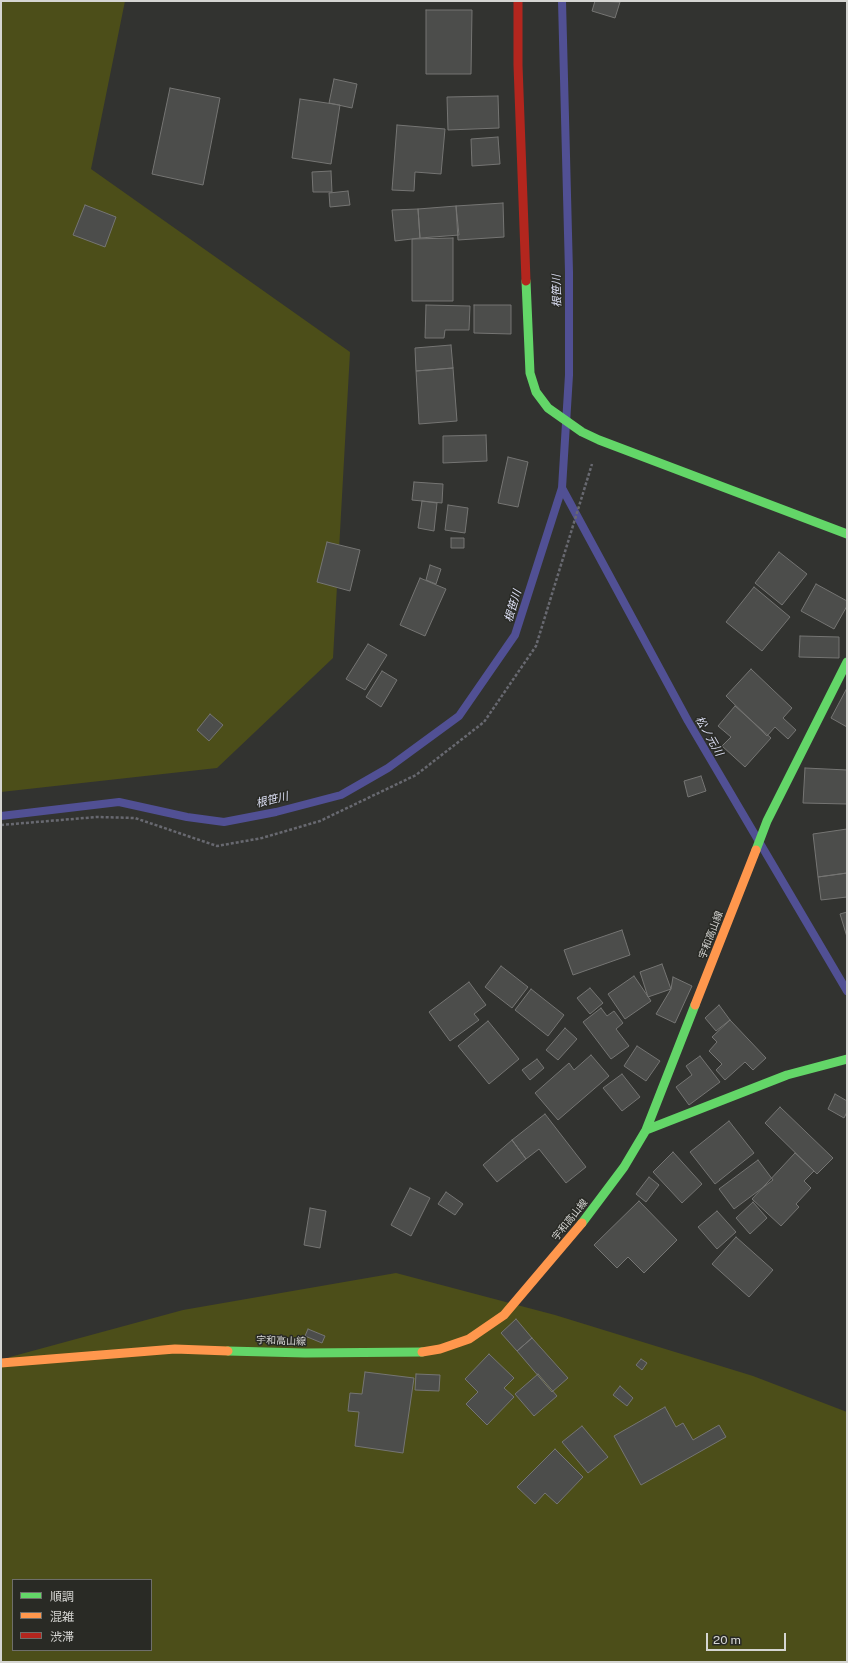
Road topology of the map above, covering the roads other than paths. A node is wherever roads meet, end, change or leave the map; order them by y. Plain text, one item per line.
1 (518, 1) edge
2 (847, 534) edge
3 (847, 662) edge
4 (847, 1059) edge
5 (646, 1130) junction
6 (1, 1363) edge

1 - 2 main road
3 - 5 main road, 宇和高山線
4 - 5 main road
5 - 6 main road, 宇和高山線

